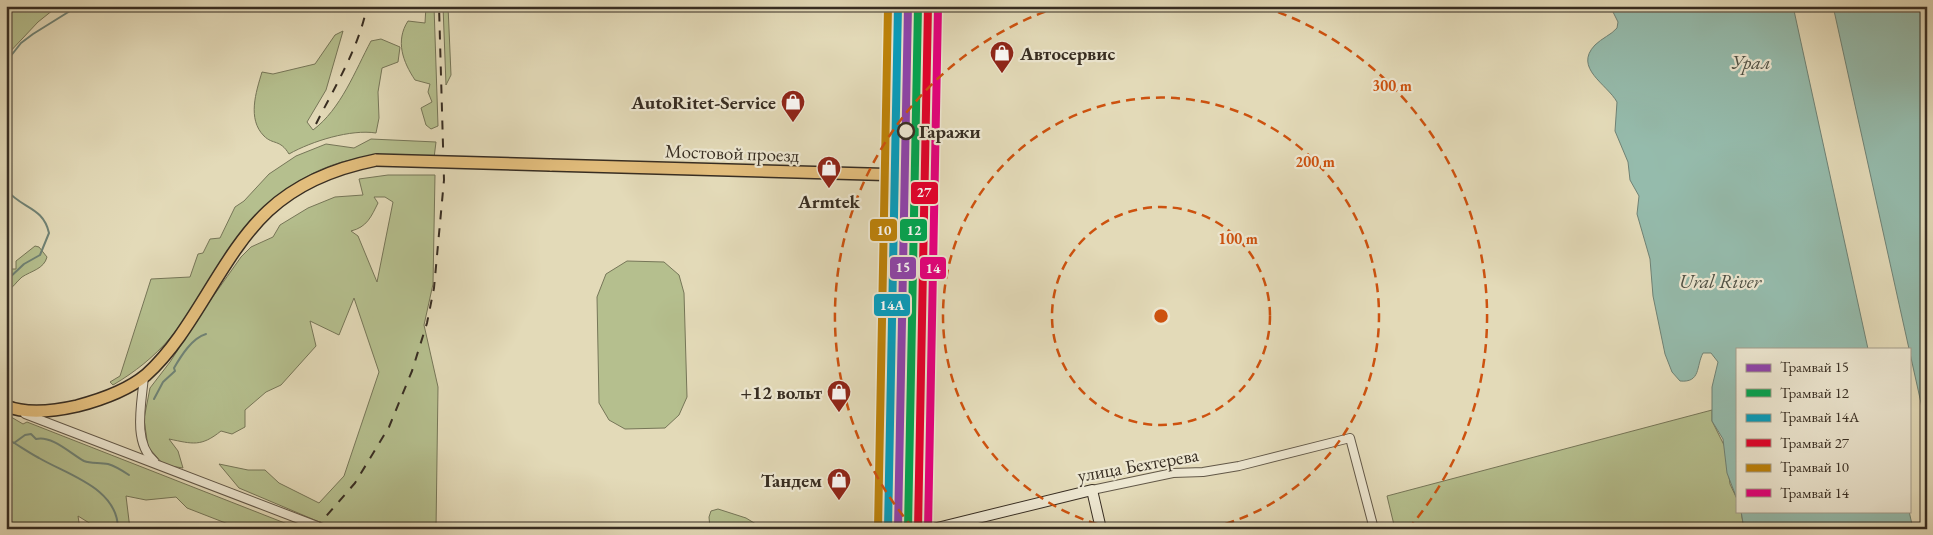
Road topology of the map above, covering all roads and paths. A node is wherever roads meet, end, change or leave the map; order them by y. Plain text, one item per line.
1 (900, 6) edge
2 (915, 6) edge
3 (897, 175) junction
4 (913, 175) junction
5 (144, 376) junction
6 (10, 408) edge
7 (157, 464) junction
8 (1092, 490) junction
9 (325, 529) edge
10 (890, 529) edge
11 (908, 529) edge
12 (933, 529) edge
13 (1101, 529) edge
14 (1374, 529) edge

1 - 3 main road
2 - 4 main road
3 - 4 main road, Мостовой проезд
3 - 5 main road, Мостовой проезд, bridge
3 - 10 main road
4 - 11 main road
5 - 6 main road, Мостовой проезд
5 - 7 street
6 - 7 street
7 - 9 street
8 - 12 street, улица Бехтерева
8 - 13 street
8 - 14 street, улица Бехтерева

